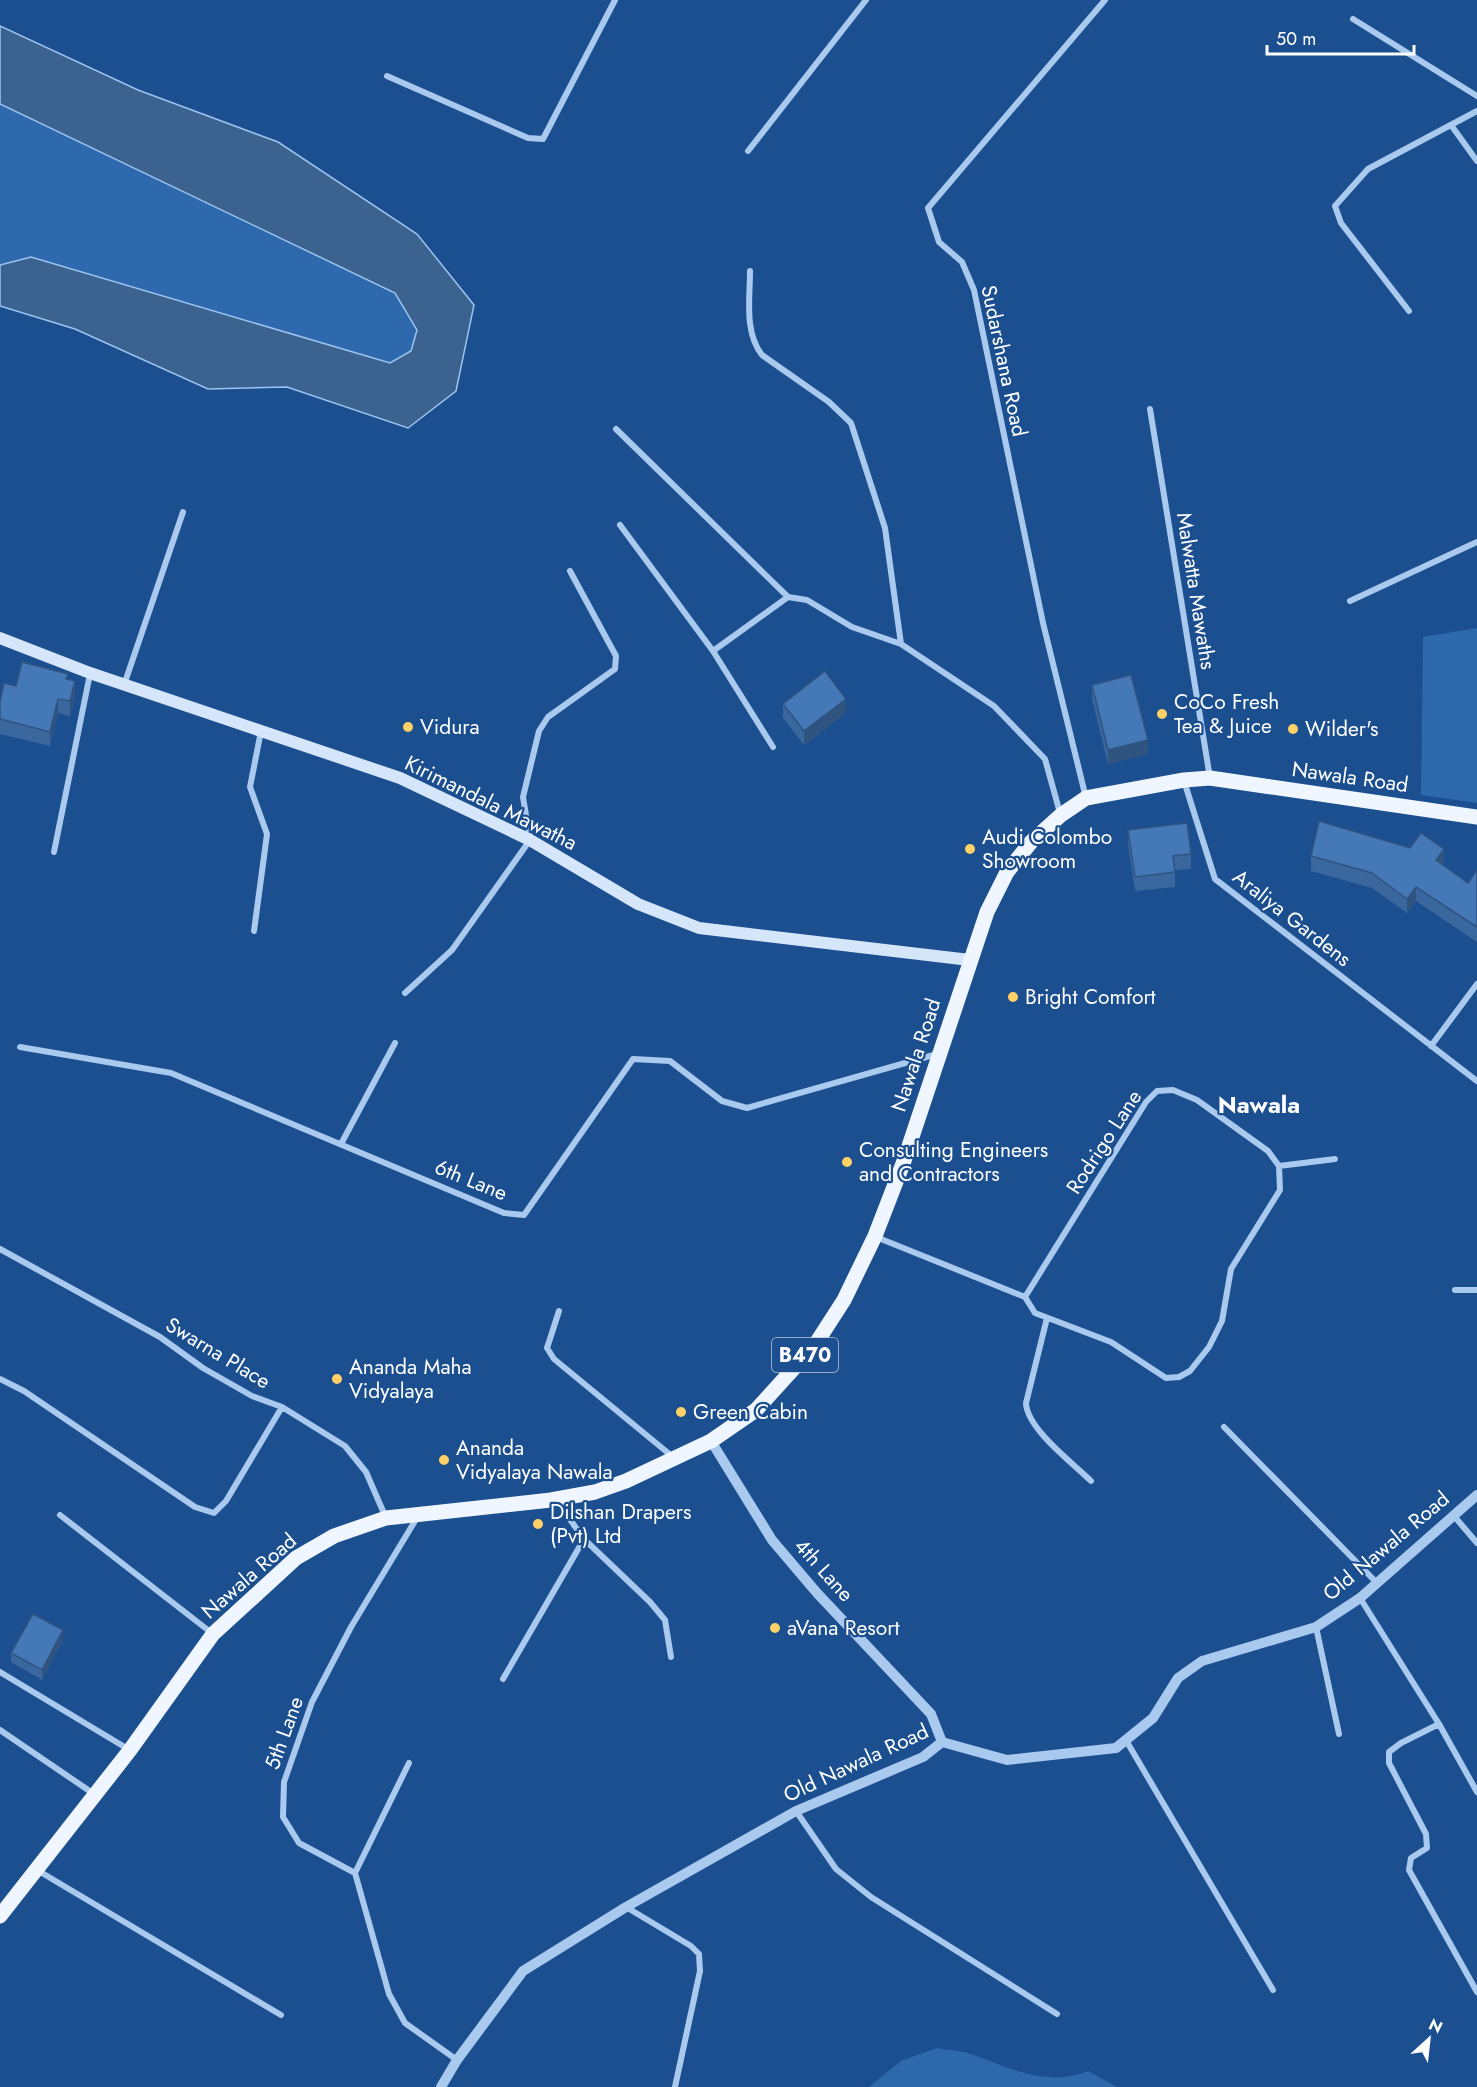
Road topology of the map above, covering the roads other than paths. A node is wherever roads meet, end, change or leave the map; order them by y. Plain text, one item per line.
1 (615, 0) edge
2 (866, 0) edge
3 (1105, 0) edge
4 (1353, 19) dead end
5 (387, 76) dead end
6 (1477, 96) edge
7 (1477, 111) edge
8 (1451, 125) junction
9 (748, 151) dead end
10 (1477, 161) edge
11 (750, 271) dead end
12 (1409, 311) dead end
13 (1149, 409) dead end
14 (616, 429) dead end
15 (183, 512) dead end
16 (620, 525) dead end
17 (1477, 542) edge
18 (570, 572) dead end
19 (788, 597) junction
20 (1350, 601) dead end
21 (0, 638) edge
22 (901, 644) junction
23 (713, 651) junction
24 (90, 673) junction
25 (124, 685) junction
26 (261, 731) junction
27 (772, 747) dead end
28 (1210, 778) junction
29 (1184, 780) junction
30 (1086, 798) junction
31 (1061, 815) junction
32 (1477, 817) edge
33 (530, 840) junction
34 (54, 852) dead end
35 (254, 931) dead end
36 (970, 960) junction
37 (1477, 984) edge
38 (405, 993) dead end
39 (395, 1043) dead end
40 (1431, 1046) junction
41 (20, 1047) dead end
42 (938, 1054) junction
43 (1477, 1082) edge
44 (341, 1144) junction
45 (1335, 1159) dead end
46 (1279, 1166) junction
47 (875, 1236) junction
48 (0, 1249) edge
49 (1455, 1290) dead end
50 (1477, 1290) edge
51 (1025, 1297) junction
52 (559, 1311) dead end
53 (1047, 1318) junction
54 (0, 1379) edge
55 (282, 1407) junction
56 (1224, 1426) dead end
57 (711, 1441) junction
58 (674, 1458) junction
59 (1091, 1481) dead end
60 (1477, 1495) edge
61 (556, 1499) junction
62 (60, 1515) dead end
63 (418, 1516) junction
64 (1454, 1516) junction
65 (386, 1518) junction
66 (585, 1539) junction
67 (1477, 1543) edge
68 (1377, 1583) junction
69 (1360, 1598) junction
70 (1316, 1627) junction
71 (213, 1634) junction
72 (671, 1657) dead end
73 (0, 1672) edge
74 (503, 1678) dead end
75 (1439, 1725) junction
76 (0, 1730) edge
77 (1340, 1734) dead end
78 (942, 1742) junction
79 (1126, 1742) junction
80 (130, 1750) junction
81 (409, 1763) dead end
82 (1477, 1792) edge
83 (95, 1795) junction
84 (796, 1811) junction
85 (37, 1869) junction
86 (355, 1873) junction
87 (626, 1907) junction
88 (0, 1917) edge
89 (1273, 1990) dead end
90 (1477, 1992) edge
91 (1057, 2014) dead end
92 (281, 2015) dead end
93 (457, 2060) junction
94 (445, 2085) edge
95 (675, 2087) edge

1 - 5 street
2 - 9 street
3 - 30 street, Sudarshana Road
4 - 6 street
7 - 8 street
8 - 10 street
8 - 12 street
11 - 22 street
13 - 28 street, Malwatta Mawaths
14 - 19 street
15 - 25 street
16 - 23 street
17 - 20 street
18 - 33 street
19 - 22 street
19 - 23 street
21 - 24 main road, Kirimandala Mawatha
22 - 31 street
23 - 27 street
24 - 25 main road, Kirimandala Mawatha
24 - 34 street
25 - 26 main road, Kirimandala Mawatha
26 - 33 main road, Kirimandala Mawatha
26 - 35 street
28 - 29 main road, Nawala Road / B470
28 - 32 main road, Nawala Road / B470
29 - 30 main road, Nawala Road / B470
29 - 40 street, Araliya Gardens
30 - 31 main road, Nawala Road / B470
31 - 36 main road, Nawala Road / B470
33 - 36 main road, Kirimandala Mawatha
33 - 38 street
36 - 42 main road, Nawala Road / B470
37 - 40 street
39 - 44 street
40 - 43 street, Araliya Gardens
41 - 44 street, 6th Lane
42 - 44 street, 6th Lane
42 - 47 main road, Nawala Road / B470
45 - 46 street
46 - 51 street, Rodrigo Lane
46 - 53 street
47 - 51 street
47 - 57 main road, Nawala Road / B470
48 - 55 street, Swarna Place
49 - 50 street
51 - 53 street
52 - 58 street
53 - 59 street
54 - 55 street
55 - 65 street, Swarna Place
56 - 68 street
57 - 58 main road, Nawala Road / B470
57 - 78 street, 4th Lane
58 - 61 main road, Nawala Road / B470
60 - 64 street, Old Nawala Road
61 - 63 main road, Nawala Road / B470
61 - 66 street
62 - 71 street
63 - 65 main road, Nawala Road / B470
63 - 86 street, 5th Lane
64 - 67 street
64 - 68 street, Old Nawala Road
65 - 71 main road, Nawala Road / B470
66 - 72 street
66 - 74 street
68 - 69 street, Old Nawala Road
69 - 70 street, Old Nawala Road
69 - 75 street
70 - 77 street
70 - 79 street, Old Nawala Road
71 - 80 main road, Nawala Road / B470
73 - 80 street
75 - 82 street
75 - 90 street
76 - 83 street
78 - 79 street, Old Nawala Road
78 - 84 street, Old Nawala Road
79 - 89 street
80 - 83 main road, Nawala Road / B470
81 - 86 street
83 - 85 main road, Nawala Road / B470
84 - 87 street, Old Nawala Road
84 - 91 street
85 - 88 main road, Nawala Road / B470
85 - 92 street
86 - 93 street
87 - 93 street, Old Nawala Road
87 - 95 street
93 - 94 street, Old Nawala Road

